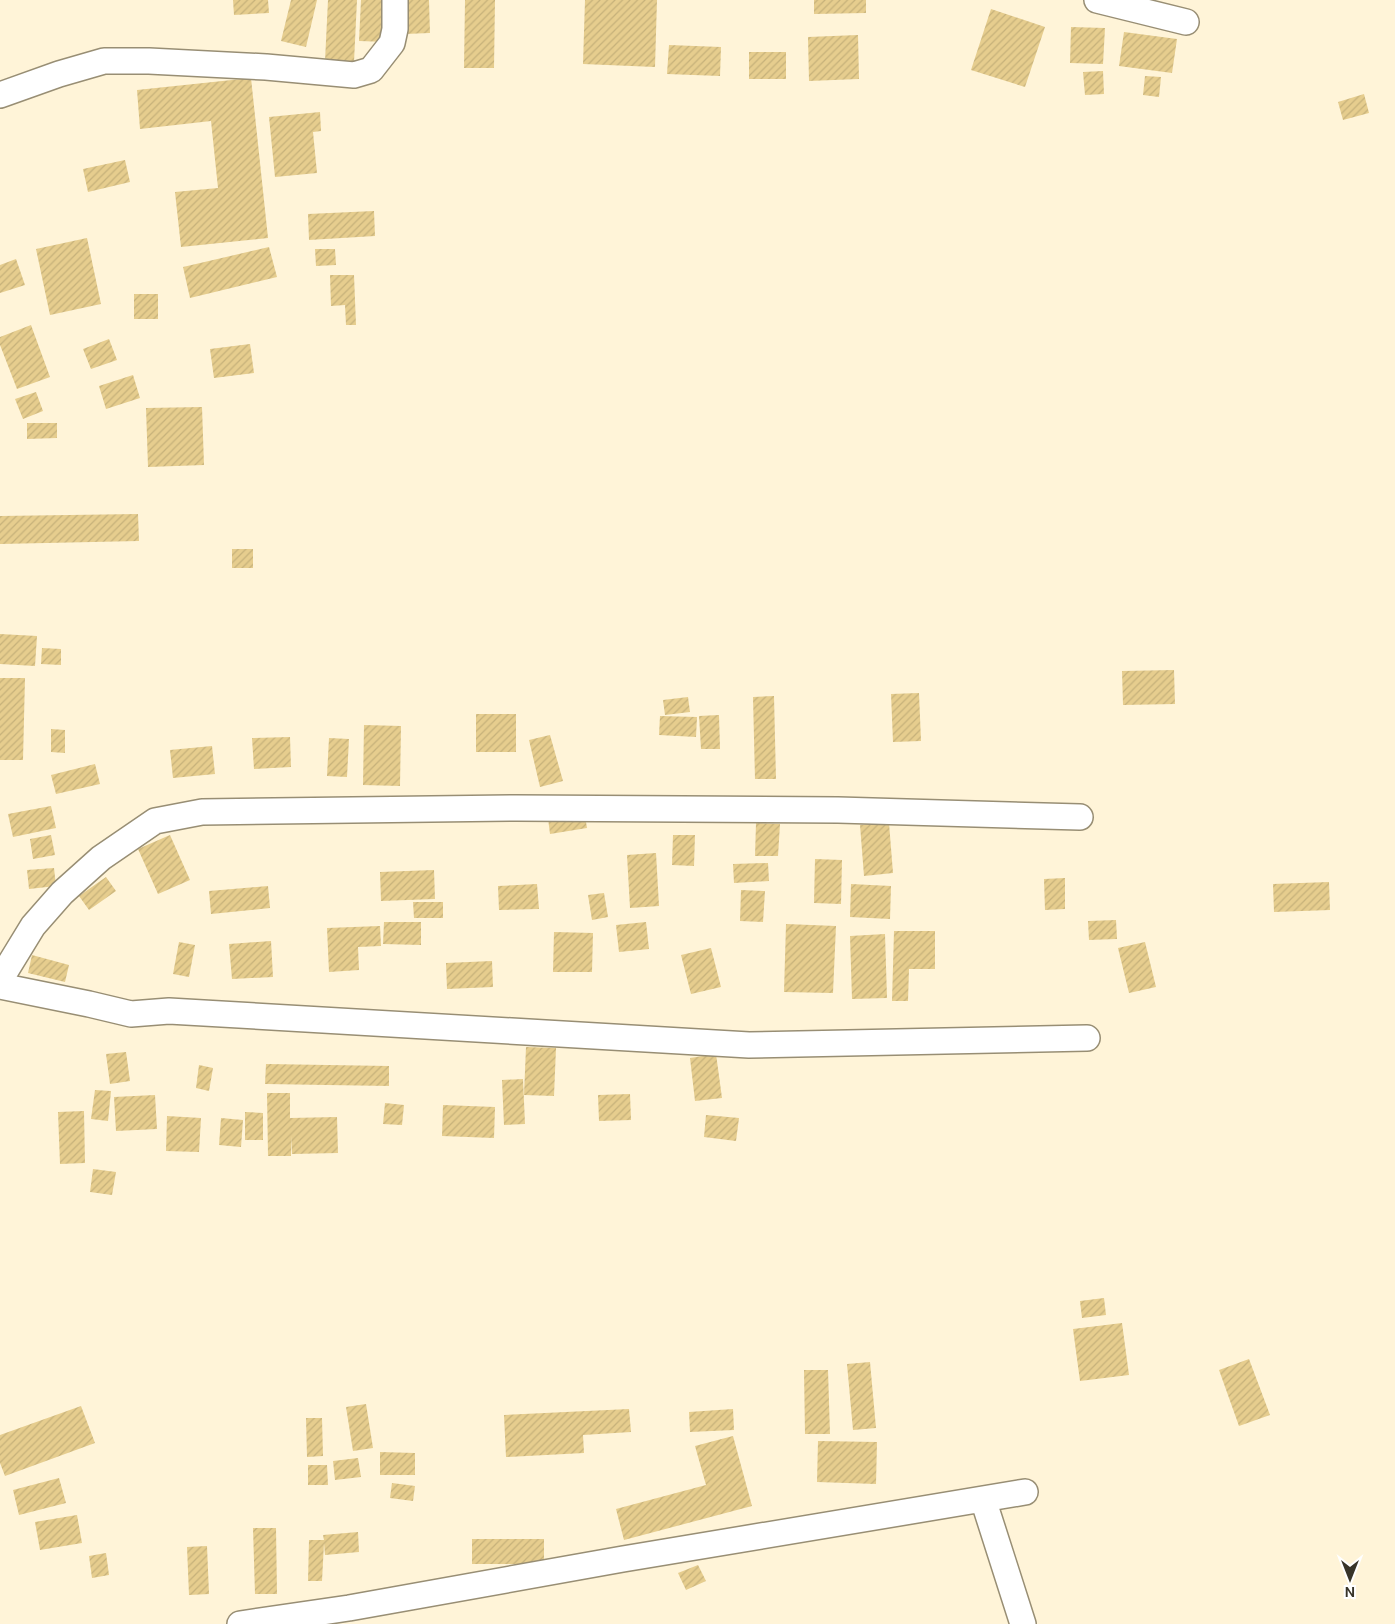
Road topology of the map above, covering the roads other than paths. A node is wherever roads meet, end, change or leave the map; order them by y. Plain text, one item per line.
1 (395, 0) edge
2 (1097, 0) edge
3 (1186, 22) dead end
4 (0, 95) edge
5 (1080, 817) dead end
6 (0, 980) edge
7 (0, 986) edge
8 (1087, 1038) dead end
9 (1025, 1492) dead end
10 (983, 1499) junction
11 (240, 1624) edge
12 (1023, 1624) edge

1 - 4 street
2 - 3 street
5 - 6 street
7 - 8 street
9 - 10 street
10 - 11 street
10 - 12 street

